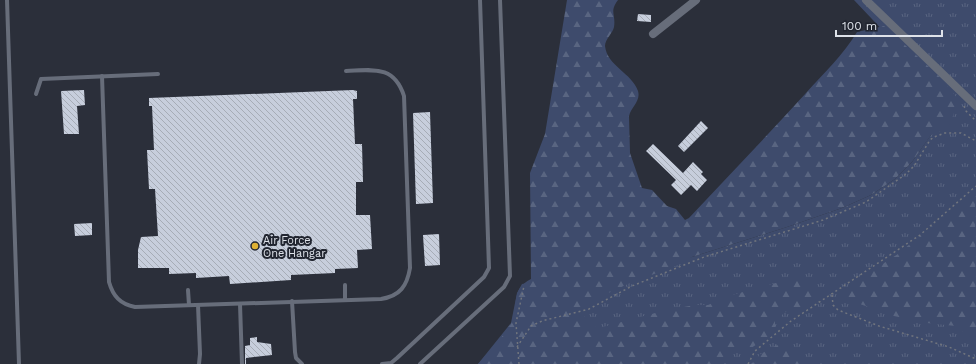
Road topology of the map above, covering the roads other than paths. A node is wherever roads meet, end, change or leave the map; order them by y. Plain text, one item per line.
1 (7, 0) edge
2 (480, 0) edge
3 (500, 0) edge
4 (696, 0) edge
5 (866, 0) edge
6 (653, 34) dead end
7 (346, 71) dead end
8 (158, 74) dead end
9 (102, 76) junction
10 (36, 94) dead end
11 (976, 106) edge
12 (345, 285) dead end
13 (188, 290) dead end
14 (345, 300) junction
15 (292, 302) junction
16 (240, 304) junction
17 (189, 305) junction
18 (198, 305) junction
19 (19, 364) edge
20 (199, 364) edge
21 (242, 364) edge
22 (302, 364) edge
23 (382, 364) edge
24 (420, 364) edge

1 - 19 lane
2 - 23 lane
3 - 24 lane
4 - 6 street
5 - 11 street
7 - 14 lane
8 - 9 lane
9 - 10 lane
9 - 17 lane
12 - 14 lane
13 - 17 lane
14 - 15 lane
15 - 16 lane
15 - 22 lane
16 - 18 lane
16 - 21 lane
17 - 18 lane
18 - 20 lane

